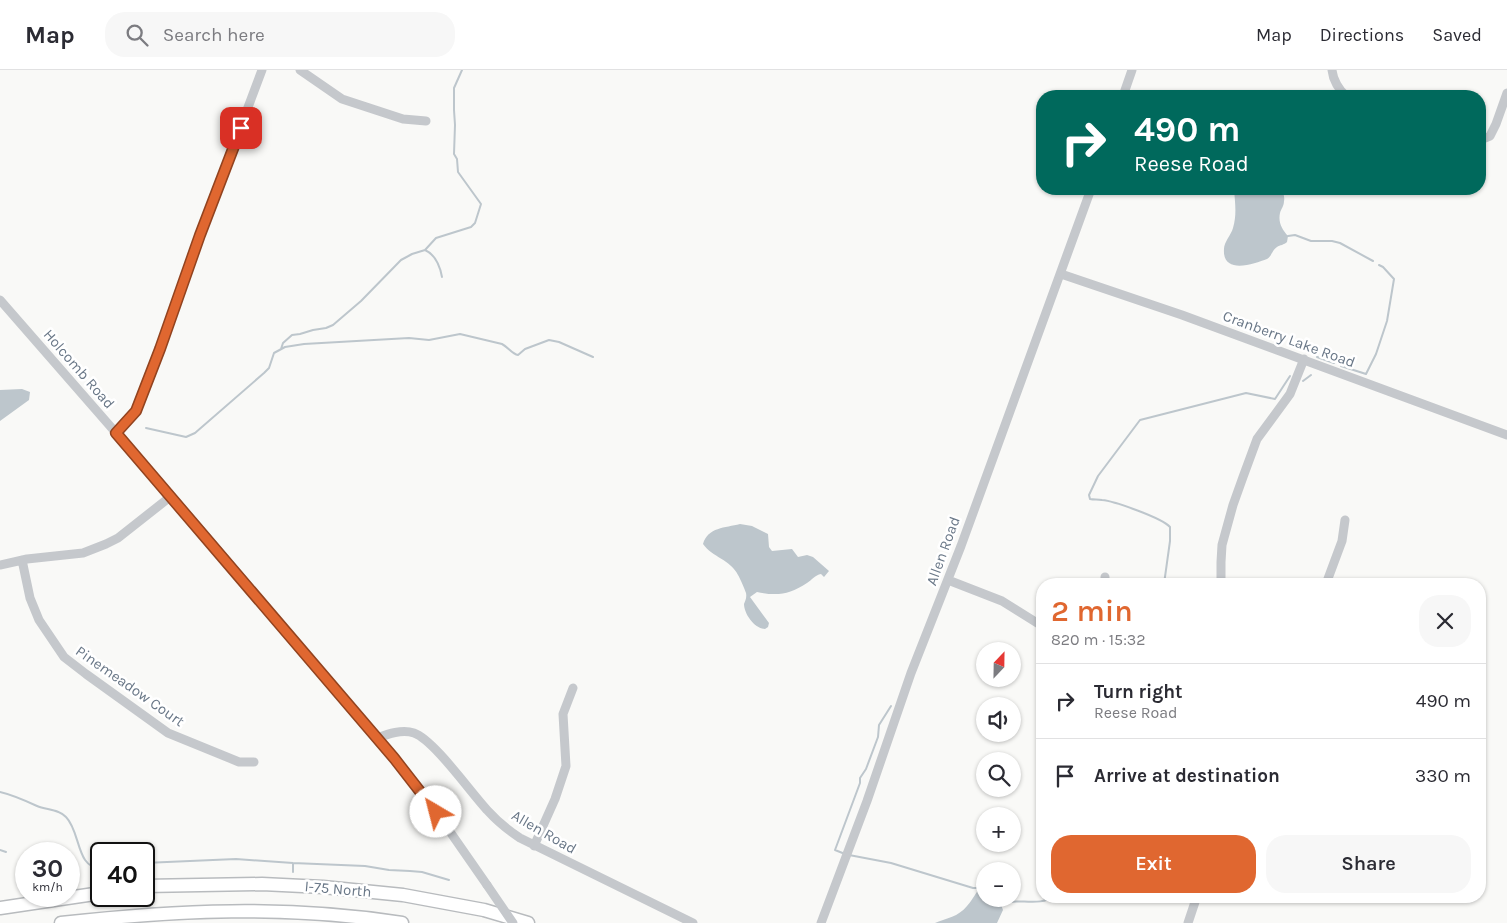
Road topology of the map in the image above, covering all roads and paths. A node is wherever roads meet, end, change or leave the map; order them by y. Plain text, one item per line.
1 (262, 70) edge
2 (300, 70) edge
3 (1132, 70) edge
4 (1332, 70) edge
5 (1125, 90) edge
6 (1339, 90) edge
7 (1507, 93) edge
8 (426, 121) dead end
9 (1486, 138) edge
10 (1089, 195) edge
11 (1061, 274) junction
12 (0, 300) edge
13 (1304, 359) junction
14 (116, 433) junction
15 (1507, 435) edge
16 (170, 497) junction
17 (1345, 520) dead end
18 (22, 560) junction
19 (0, 565) edge
20 (1221, 578) edge
21 (1328, 578) edge
22 (948, 580) junction
23 (1036, 622) edge
24 (573, 688) dead end
25 (377, 738) junction
26 (254, 762) dead end
27 (534, 846) junction
28 (155, 886) edge
29 (90, 895) edge
30 (1195, 903) edge
31 (0, 908) edge
32 (62, 923) edge
33 (402, 923) edge
34 (513, 923) edge
35 (528, 923) edge
36 (693, 923) edge
37 (822, 923) edge
38 (1188, 923) edge

1 - 14 street
2 - 8 street
3 - 5 street
4 - 6 street
7 - 9 street
10 - 11 street, Allen Road
11 - 13 street, Cranberry Lake Road
11 - 22 street, Allen Road
12 - 14 street, Holcomb Road
13 - 15 street, Cranberry Lake Road
13 - 20 street
14 - 16 street, Holcomb Road
16 - 18 street
16 - 25 street, Holcomb Road
17 - 21 street
18 - 19 street
18 - 26 street, Pinemeadow Court
22 - 23 street
22 - 37 street, Allen Road
24 - 27 street
25 - 27 street, Allen Road
25 - 34 street, Holcomb Road, bridge
27 - 36 street, Allen Road
28 - 35 highway, I-75 North
29 - 31 highway
30 - 38 street
32 - 33 highway

